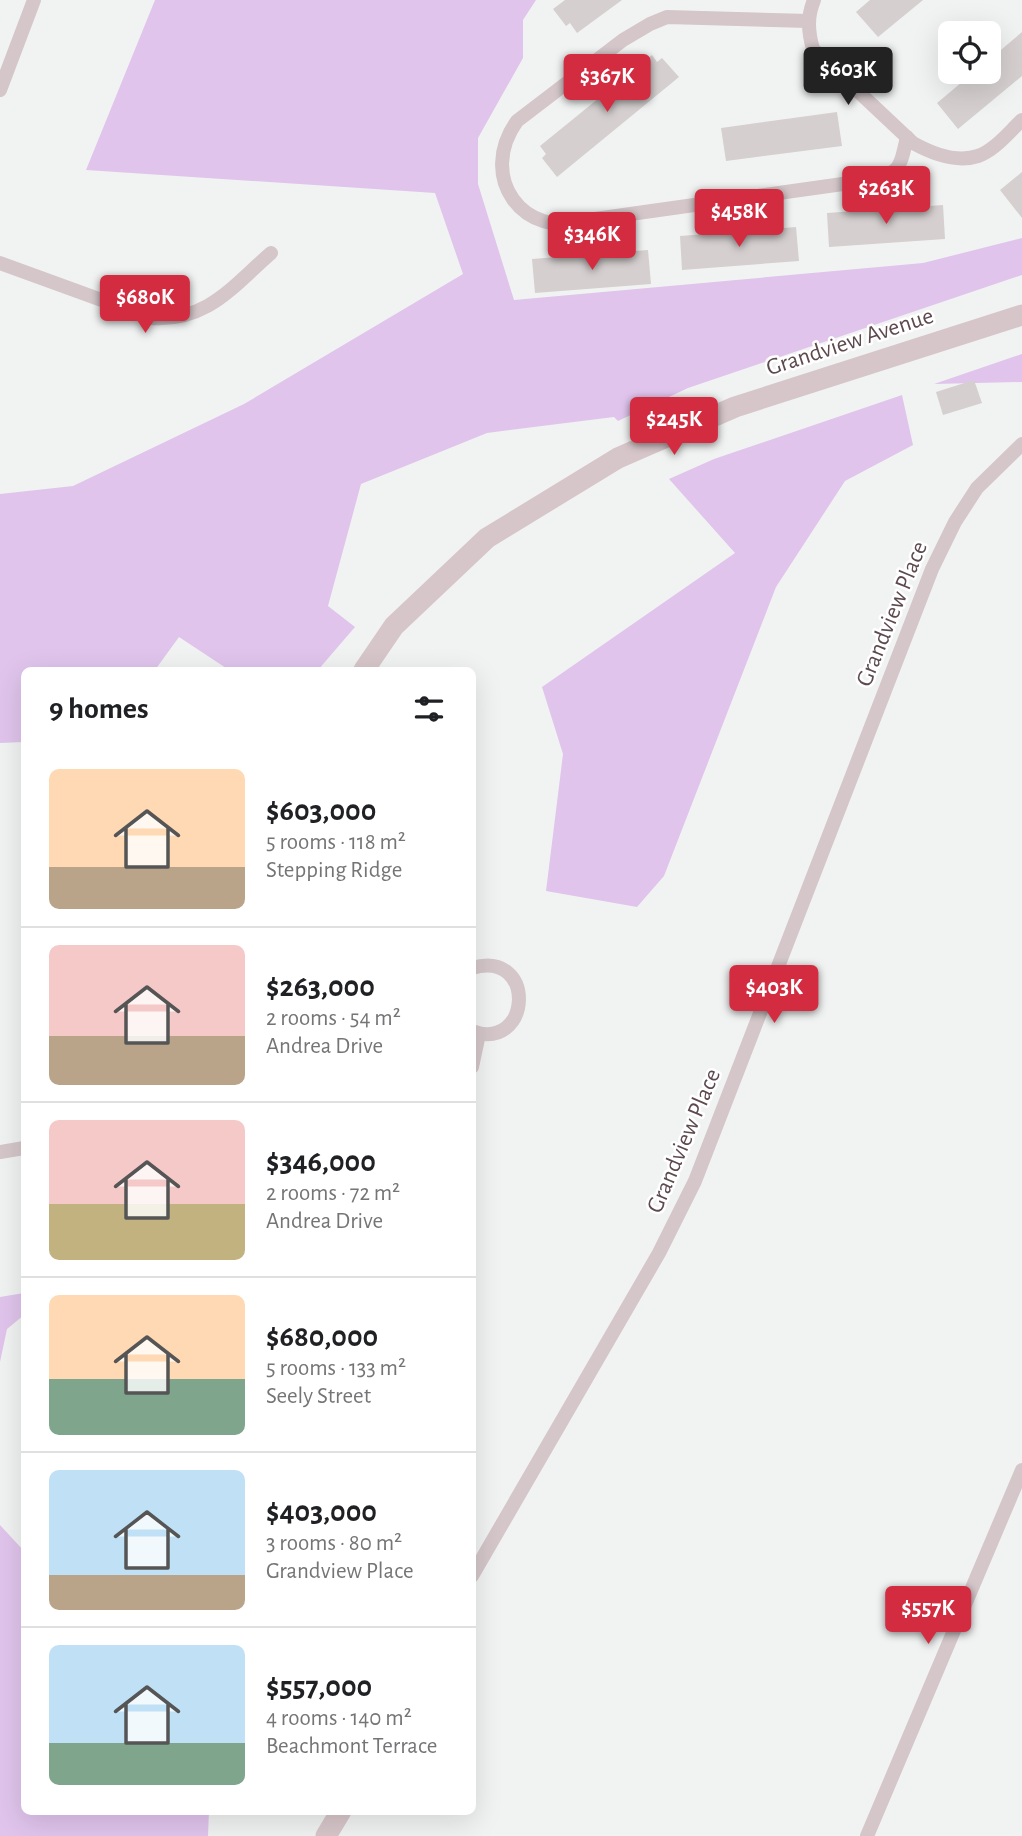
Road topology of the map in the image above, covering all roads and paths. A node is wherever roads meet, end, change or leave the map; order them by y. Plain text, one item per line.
1 (34, 0) edge
2 (814, 0) edge
3 (809, 21) junction
4 (0, 90) edge
5 (1022, 120) edge
6 (907, 137) junction
7 (271, 253) dead end
8 (0, 262) edge
9 (1022, 315) edge
10 (1022, 444) edge
11 (366, 667) edge
12 (476, 967) edge
13 (476, 1032) edge
14 (21, 1148) edge
15 (0, 1152) edge
16 (1022, 1470) edge
17 (476, 1569) edge
18 (339, 1815) edge
19 (326, 1836) edge
20 (867, 1836) edge

1 - 4 street
2 - 3 street
3 - 6 street
3 - 6 street
5 - 6 street
7 - 8 street
9 - 11 main road, Grandview Avenue
10 - 17 street, Grandview Place
12 - 13 street
14 - 15 street
16 - 20 street
18 - 19 main road

